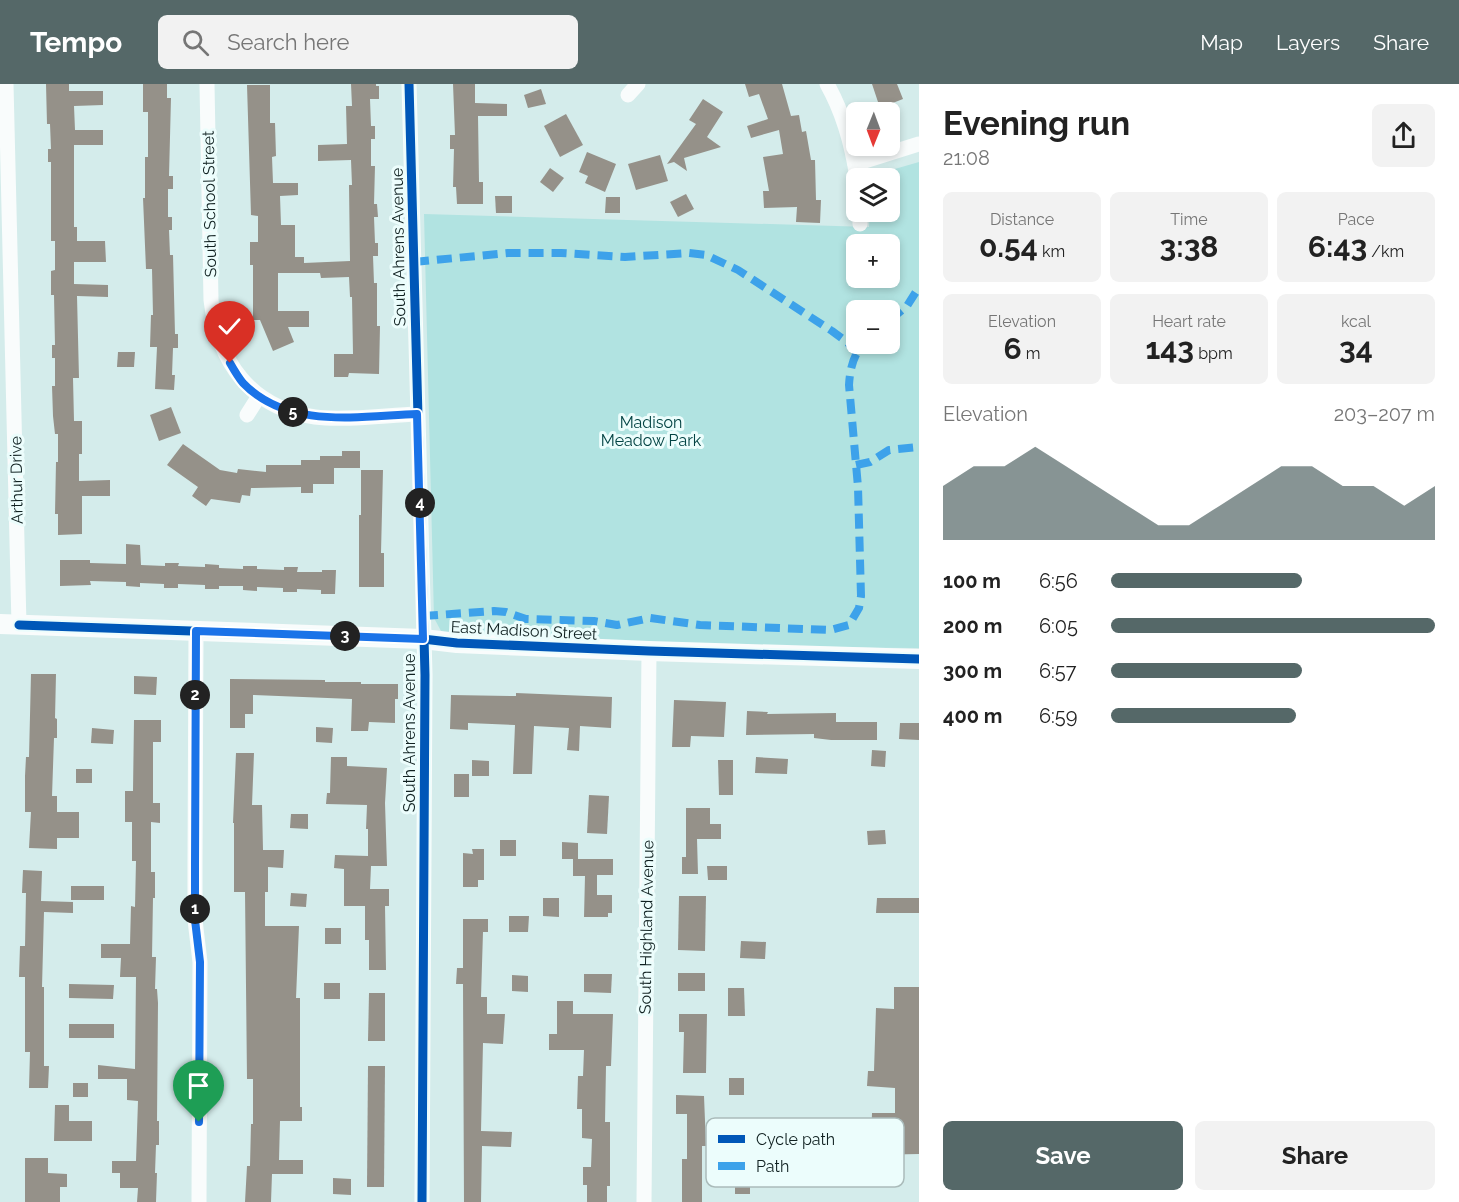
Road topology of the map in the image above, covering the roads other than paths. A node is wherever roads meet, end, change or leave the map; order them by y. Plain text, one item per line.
1 (6, 84) edge
2 (207, 84) edge
3 (409, 84) edge
4 (827, 84) edge
5 (919, 144) edge
6 (855, 168) edge
7 (863, 168) edge
8 (259, 396) junction
9 (417, 414) junction
10 (247, 415) dead end
11 (10, 625) edge
12 (196, 631) junction
13 (423, 639) junction
14 (649, 651) junction
15 (919, 659) edge
16 (199, 1202) edge
17 (422, 1202) edge
18 (644, 1202) edge

1 - 11 street, Arthur Drive
2 - 8 street, South School Street
3 - 9 street, South Ahrens Avenue
4 - 6 street
5 - 7 street
8 - 9 street, South School Street
8 - 10 street
9 - 13 street, South Ahrens Avenue
11 - 12 street, East Madison Street
12 - 13 street, East Madison Street
12 - 16 street
13 - 14 street, East Madison Street
13 - 17 street, South Ahrens Avenue
14 - 15 street, East Madison Street
14 - 18 street, South Highland Avenue

